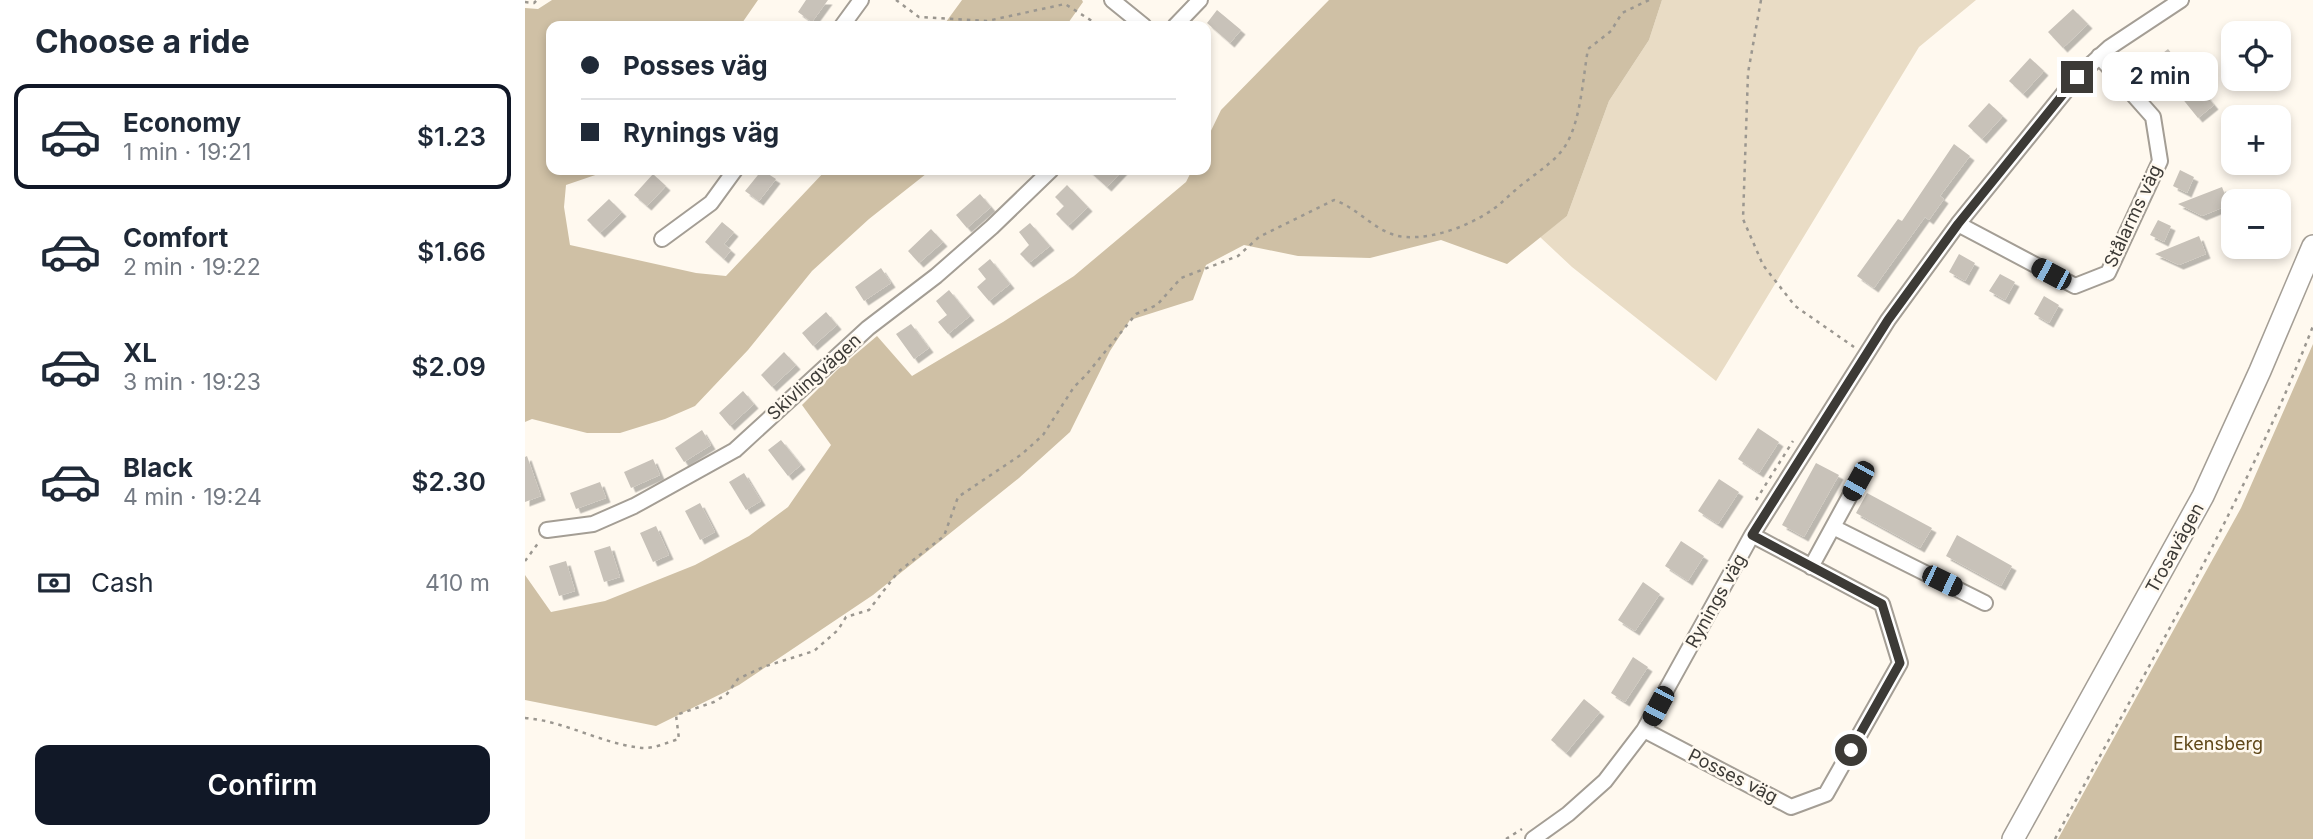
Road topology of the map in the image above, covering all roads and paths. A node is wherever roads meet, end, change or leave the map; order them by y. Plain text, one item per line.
1 (537, 0) edge
2 (861, 0) edge
3 (896, 0) edge
4 (1112, 0) edge
5 (1199, 0) edge
6 (1649, 0) edge
7 (1761, 0) edge
8 (2181, 0) edge
9 (525, 2) edge
10 (846, 21) edge
11 (987, 21) edge
12 (987, 21) edge
13 (1092, 21) edge
14 (1137, 21) edge
15 (1180, 21) edge
16 (2099, 56) junction
17 (732, 175) edge
18 (1046, 175) edge
19 (1958, 224) junction
20 (662, 239) dead end
21 (2313, 246) edge
22 (2313, 326) edge
23 (1854, 347) dead end
24 (1858, 481) dead end
25 (1833, 527) junction
26 (547, 530) joint
27 (1752, 535) junction
28 (525, 561) edge
29 (1811, 567) junction
30 (1985, 603) dead end
31 (525, 718) edge
32 (1644, 730) junction
33 (1532, 839) edge
34 (2013, 839) edge
35 (2055, 839) edge

1 - 9 path
2 - 10 street
3 - 11 path
4 - 14 street
5 - 15 street
6 - 31 path
7 - 23 path
8 - 16 street, Rynings väg
12 - 13 path
16 - 19 street, Rynings väg
16 - 19 street, Stålarms väg
17 - 20 street
18 - 26 street, Skivlingvägen
19 - 27 street, Rynings väg
21 - 34 main road, Trosavägen
22 - 35 path
24 - 25 street
25 - 29 street
25 - 30 street
26 - 28 path
27 - 29 street, Posses väg
27 - 32 street, Rynings väg
29 - 32 street, Posses väg
32 - 33 street, Rynings väg

